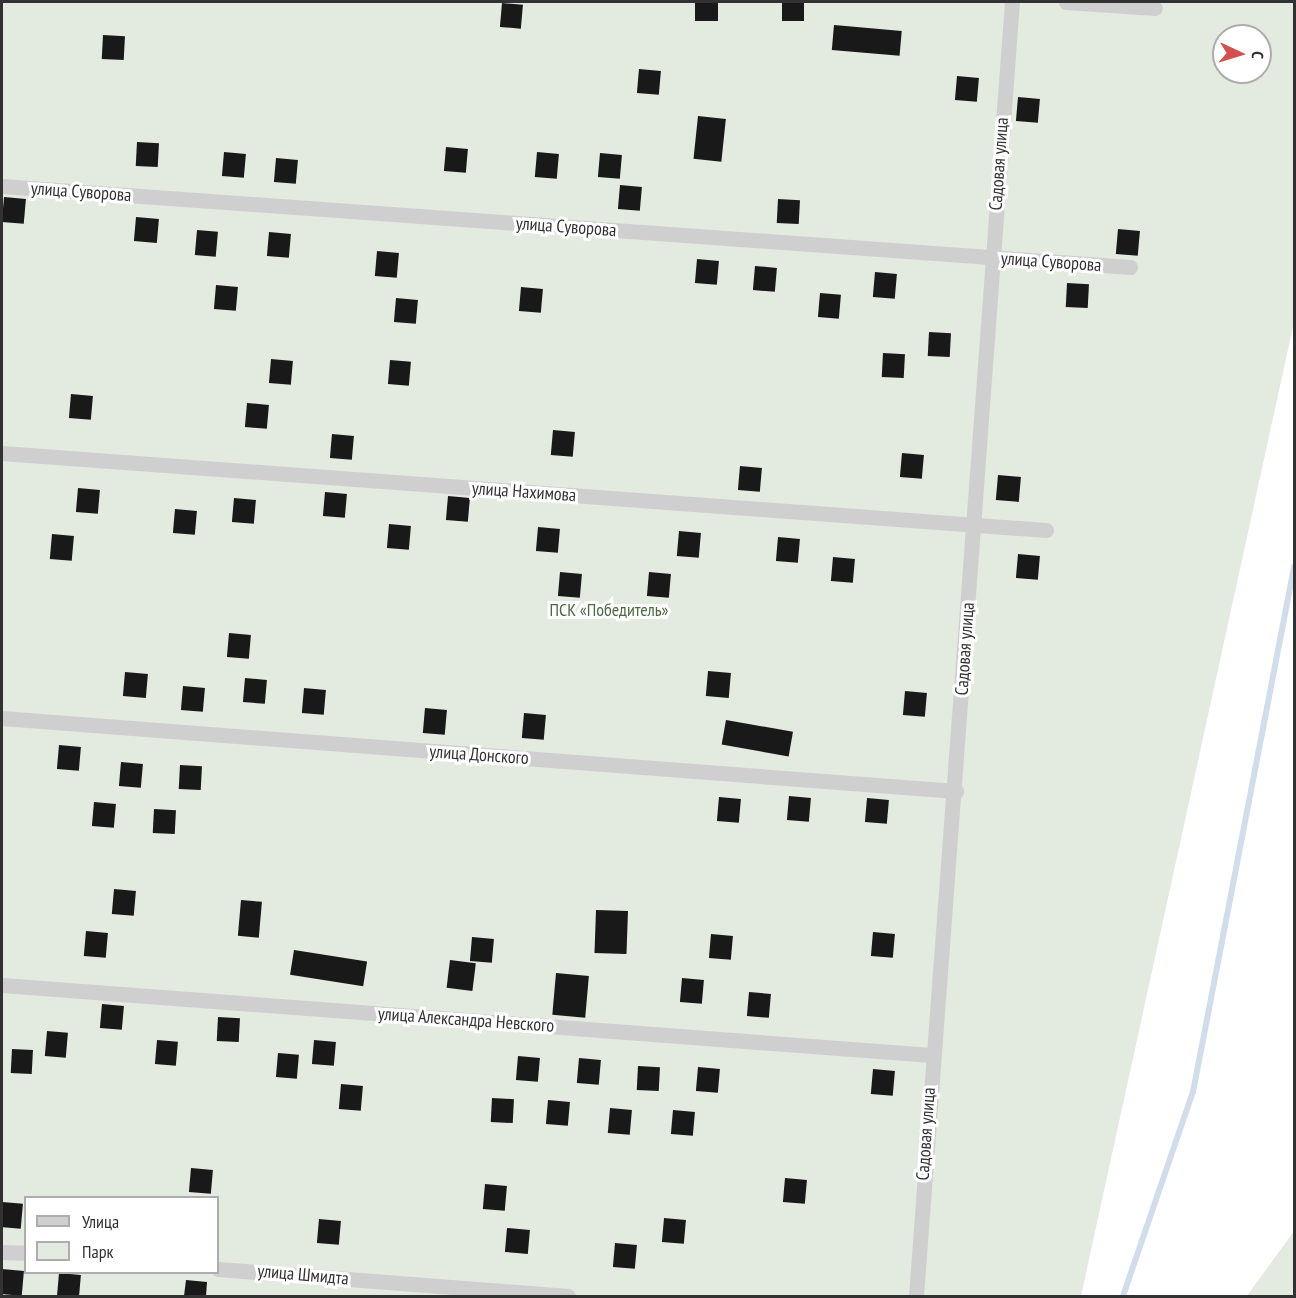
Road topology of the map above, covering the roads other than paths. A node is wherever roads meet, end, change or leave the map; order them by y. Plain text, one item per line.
1 (1012, 2) edge
2 (1066, 2) edge
3 (1155, 8) dead end
4 (2, 186) edge
5 (992, 258) junction
6 (1130, 267) dead end
7 (2, 453) edge
8 (974, 526) junction
9 (1046, 530) dead end
10 (2, 718) edge
11 (956, 791) junction
12 (2, 985) edge
13 (931, 1056) junction
14 (2, 1252) edge
15 (24, 1253) edge
16 (219, 1269) edge
17 (568, 1296) edge
18 (916, 1296) edge

1 - 5 street, Садовая улица
2 - 3 street
4 - 5 street, улица Суворова
5 - 6 street, улица Суворова
5 - 8 street, Садовая улица
7 - 8 street, улица Нахимова
8 - 9 street, улица Нахимова
8 - 11 street, Садовая улица
10 - 11 street, улица Донского
11 - 13 street, Садовая улица
12 - 13 street, улица Александра Невского
13 - 18 street, Садовая улица
14 - 15 street
16 - 17 street, улица Шмидта

